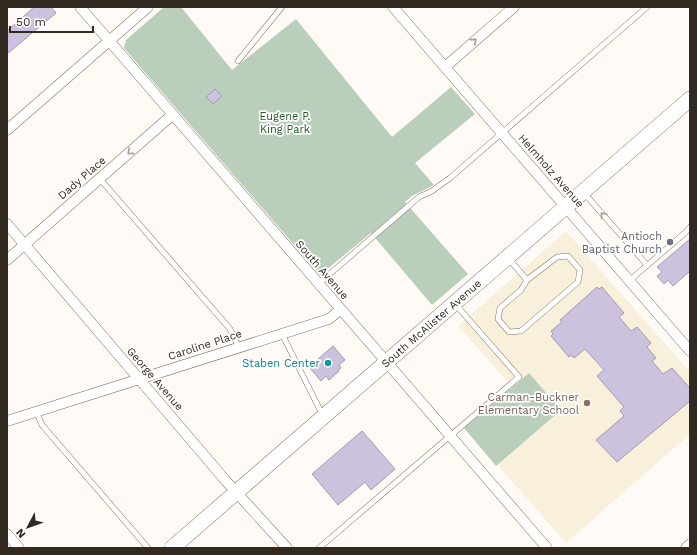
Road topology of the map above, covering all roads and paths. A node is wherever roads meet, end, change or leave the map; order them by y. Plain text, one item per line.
1 (80, 7) edge
2 (148, 7) edge
3 (282, 7) edge
4 (393, 7) edge
5 (514, 7) edge
6 (647, 7) edge
7 (109, 41) junction
8 (238, 60) dead end
9 (445, 67) junction
10 (690, 99) edge
11 (172, 116) junction
12 (7, 130) edge
13 (502, 133) junction
14 (100, 179) junction
15 (582, 191) junction
16 (565, 206) junction
17 (7, 224) edge
18 (690, 227) edge
19 (24, 244) junction
20 (507, 257) junction
21 (7, 260) edge
22 (647, 265) junction
23 (528, 280) junction
24 (629, 281) junction
25 (318, 284) junction
26 (454, 302) junction
27 (340, 310) junction
28 (282, 333) junction
29 (238, 346) junction
30 (690, 351) edge
31 (386, 363) junction
32 (139, 379) junction
33 (36, 411) junction
34 (323, 416) junction
35 (7, 420) edge
36 (450, 436) junction
37 (237, 492) junction
38 (7, 534) edge
39 (690, 544) edge
40 (284, 547) edge
41 (19, 548) edge
42 (148, 548) edge
43 (172, 548) edge
44 (319, 548) edge
45 (547, 548) edge
46 (686, 548) edge

1 - 7 street, South Avenue
2 - 7 street
3 - 8 lane
4 - 9 street, Helmholz Avenue
9 -> 5 street
6 - 13 lane
7 - 11 street, South Avenue
7 - 12 street
9 - 13 street, Helmholz Avenue
10 - 15 street, South McAlister Avenue
11 -> 14 street, Dady Place
11 - 25 street, South Avenue
13 - 16 street, Helmholz Avenue
13 - 25 lane
14 - 19 street, Dady Place
14 - 29 lane
15 - 16 street, South McAlister Avenue
22 -> 15 lane
16 - 20 street, South McAlister Avenue
16 - 24 street, Helmholz Avenue
17 - 19 street, George Avenue
18 - 22 lane
19 - 21 street, Dady Place
19 - 32 street, George Avenue
20 - 23 lane
20 - 26 street, South McAlister Avenue
22 - 24 lane
23 - 23 lane
24 - 30 street, Helmholz Avenue
25 - 27 street, South Avenue
26 - 31 street, South McAlister Avenue
26 - 36 lane
27 - 28 street, Caroline Place
27 - 31 street, South Avenue
28 - 29 street, Caroline Place
28 - 34 lane
29 - 32 street, Caroline Place
31 - 34 street, South McAlister Avenue
31 - 36 street, South Avenue
32 - 33 street, Caroline Place
32 - 37 street, George Avenue
33 - 35 street, Caroline Place
33 - 42 lane
34 - 37 street, South McAlister Avenue
36 - 44 lane
36 - 45 street, South Avenue
37 - 40 street, George Avenue
37 - 43 street, South McAlister Avenue
38 - 41 street
39 - 46 street

